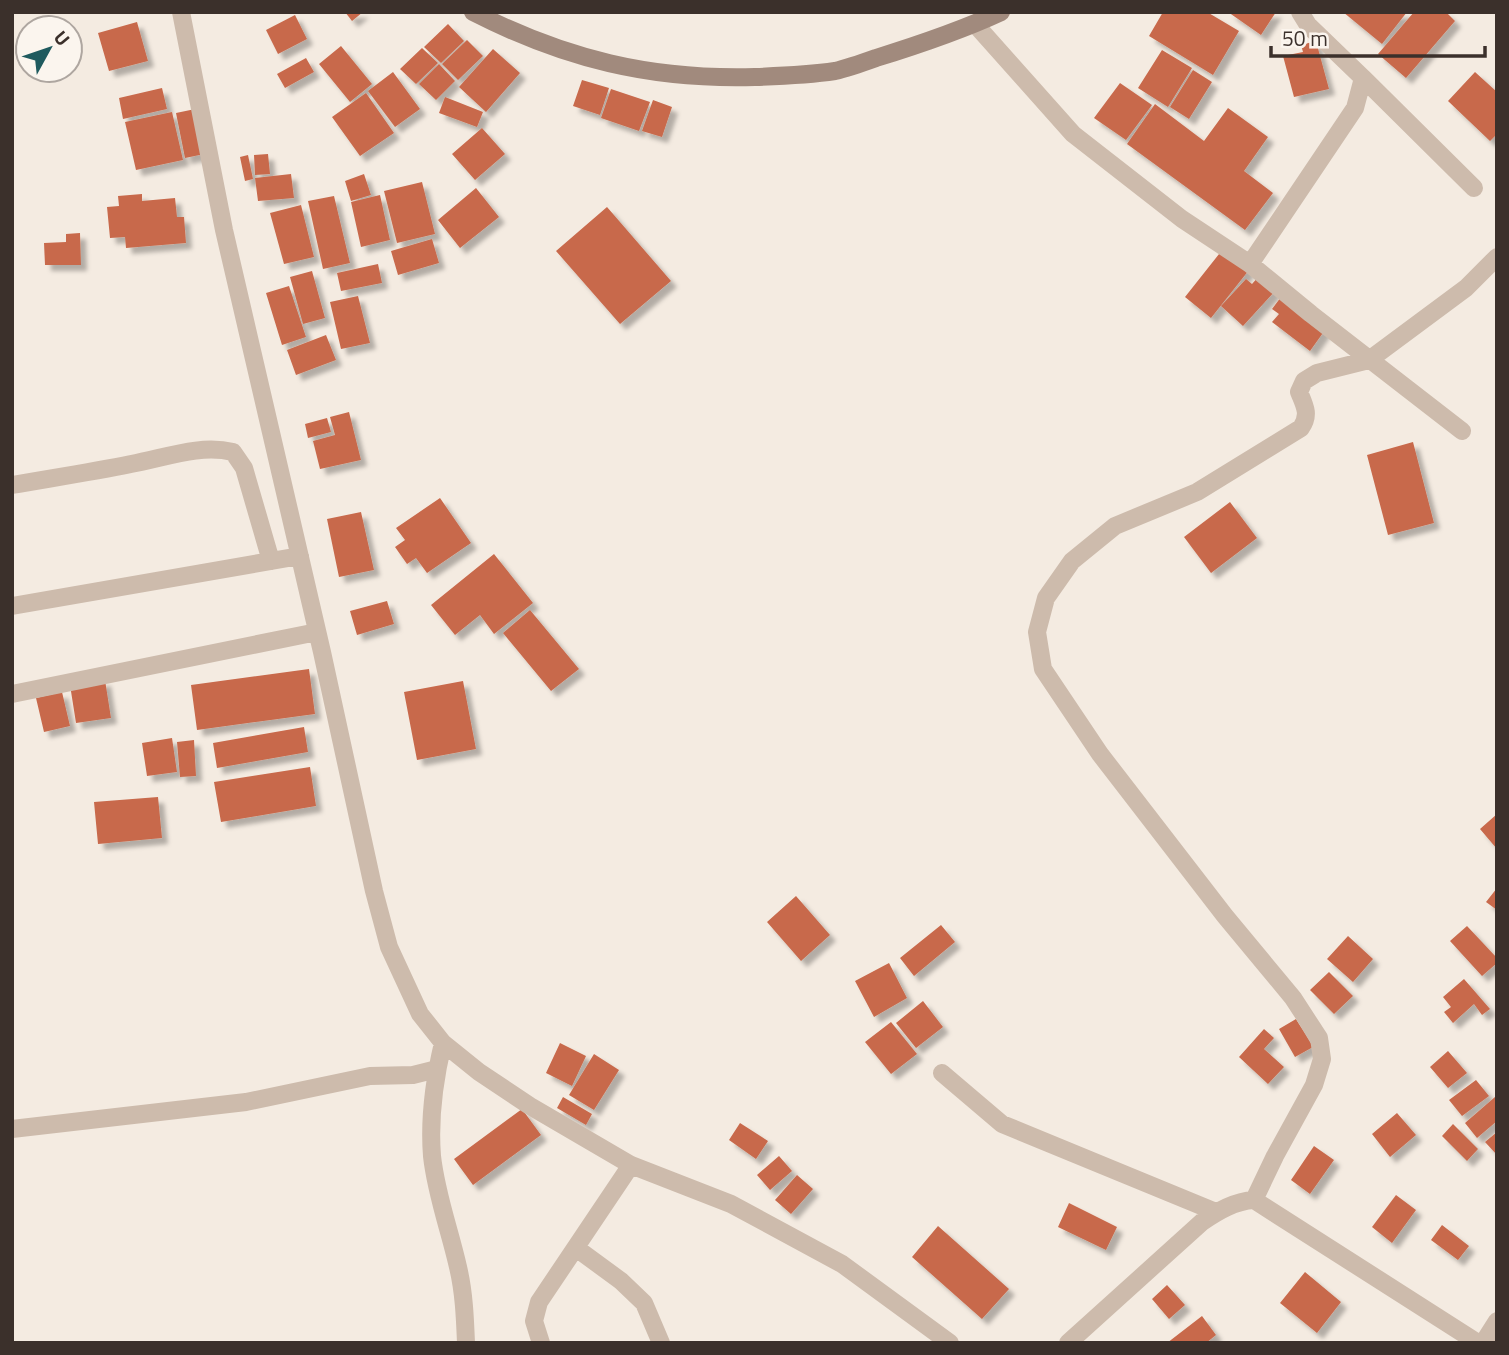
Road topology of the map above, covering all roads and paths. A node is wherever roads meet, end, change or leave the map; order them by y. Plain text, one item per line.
1 (181, 12) edge
2 (472, 12) edge
3 (501, 12) edge
4 (1001, 12) edge
5 (1300, 12) edge
6 (975, 24) junction
7 (508, 31) junction
8 (1363, 78) junction
9 (1474, 188) dead end
10 (1497, 257) edge
11 (1250, 264) junction
12 (1369, 360) junction
13 (1462, 431) dead end
14 (12, 485) edge
15 (300, 556) junction
16 (271, 561) junction
17 (12, 606) edge
18 (317, 632) junction
19 (12, 694) edge
20 (443, 1043) junction
21 (437, 1069) junction
22 (942, 1073) dead end
23 (12, 1129) edge
24 (631, 1165) junction
25 (1254, 1200) junction
26 (1216, 1212) junction
27 (576, 1248) junction
28 (1497, 1321) edge
29 (466, 1343) edge
30 (541, 1343) edge
31 (661, 1343) edge
32 (950, 1343) edge
33 (1068, 1343) edge
34 (1480, 1343) edge

1 - 15 street
2 - 7 street
3 - 7 street
4 - 6 street
5 - 8 street
6 - 7 street
6 - 11 street
8 - 9 street
8 - 11 street
10 - 12 street
11 - 12 street
12 - 13 street
12 - 25 street
14 - 16 street
15 - 16 street
15 - 18 street
16 - 17 street
18 - 19 street
18 - 20 street
20 - 21 street
20 - 24 street
21 - 23 street
21 - 29 street
22 - 26 street
24 - 27 street
24 - 32 street
25 - 26 street
25 - 34 street
26 - 33 street
27 - 30 street
27 - 31 street
28 - 34 street

